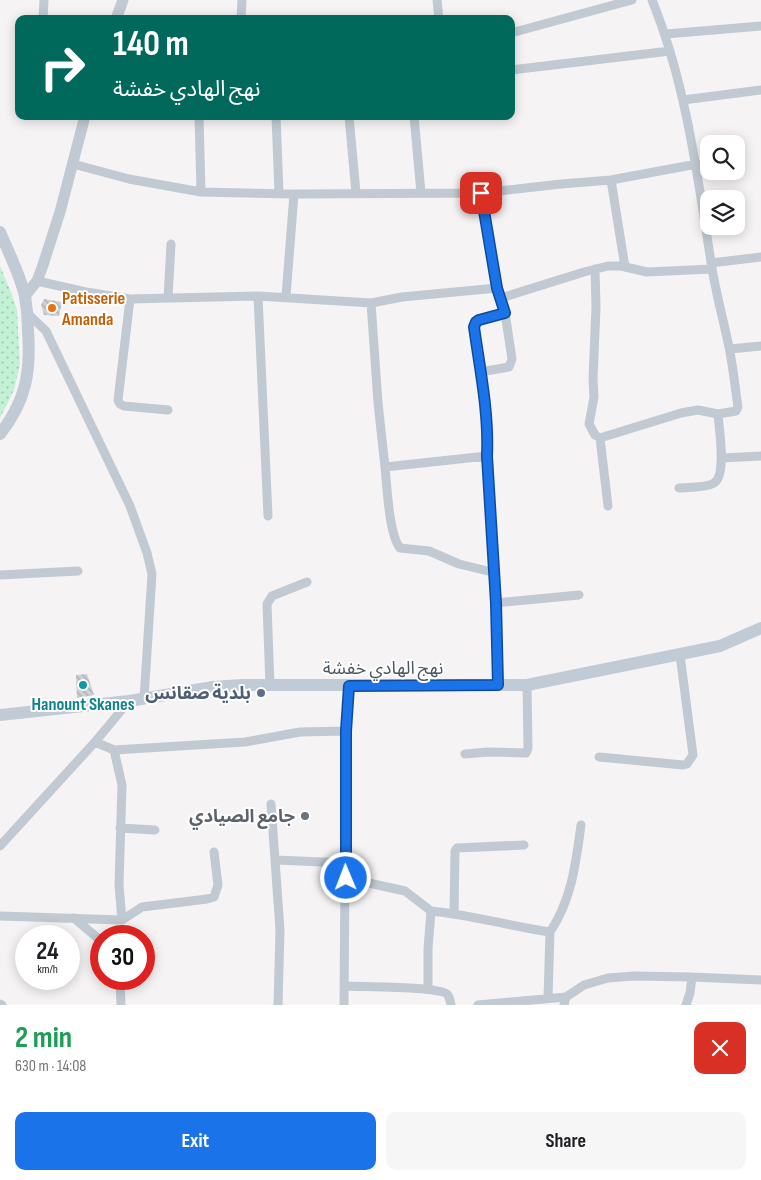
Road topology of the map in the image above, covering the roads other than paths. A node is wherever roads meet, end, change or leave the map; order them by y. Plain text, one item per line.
1 (44, 0) edge
2 (123, 0) edge
3 (242, 0) edge
4 (437, 0) edge
5 (632, 0) edge
6 (652, 0) edge
7 (43, 15) edge
8 (117, 15) edge
9 (240, 15) edge
10 (439, 15) edge
11 (761, 26) edge
12 (515, 32) edge
13 (666, 34) junction
14 (670, 51) junction
15 (515, 70) edge
16 (761, 90) edge
17 (683, 100) junction
18 (85, 120) edge
19 (199, 120) edge
20 (276, 120) edge
21 (349, 120) edge
22 (414, 120) edge
23 (72, 164) junction
24 (697, 164) junction
25 (611, 180) junction
26 (201, 192) junction
27 (279, 193) junction
28 (421, 193) junction
29 (481, 193) junction
30 (294, 194) junction
31 (356, 194) junction
32 (0, 232) edge
33 (171, 244) dead end
34 (761, 257) edge
35 (712, 266) junction
36 (625, 267) junction
37 (595, 269) junction
38 (37, 281) junction
39 (497, 288) junction
40 (25, 296) junction
41 (258, 296) junction
42 (286, 296) junction
43 (168, 298) junction
44 (501, 298) junction
45 (130, 299) junction
46 (371, 304) junction
47 (27, 313) junction
48 (505, 313) junction
49 (761, 346) edge
50 (730, 349) junction
51 (480, 372) junction
52 (168, 410) dead end
53 (718, 414) junction
54 (0, 434) edge
55 (600, 438) junction
56 (487, 456) junction
57 (761, 456) edge
58 (722, 458) junction
59 (385, 467) junction
60 (679, 488) dead end
61 (608, 506) dead end
62 (268, 516) dead end
63 (78, 571) dead end
64 (492, 572) junction
65 (0, 575) edge
66 (307, 582) dead end
67 (579, 595) dead end
68 (496, 603) junction
69 (761, 628) edge
70 (680, 655) junction
71 (498, 685) junction
72 (527, 685) junction
73 (270, 686) junction
74 (349, 686) junction
75 (144, 698) junction
76 (129, 700) junction
77 (0, 715) edge
78 (346, 731) junction
79 (94, 742) junction
80 (114, 750) junction
81 (465, 754) dead end
82 (599, 757) dead end
83 (271, 804) dead end
84 (581, 824) dead end
85 (120, 828) junction
86 (155, 830) dead end
87 (524, 845) dead end
88 (0, 846) edge
89 (214, 852) dead end
90 (276, 860) junction
91 (346, 863) junction
92 (346, 878) junction
93 (431, 911) junction
94 (454, 914) junction
95 (0, 916) edge
96 (74, 918) junction
97 (122, 920) junction
98 (90, 932) edge
99 (550, 932) junction
100 (692, 977) junction
101 (761, 980) edge
102 (345, 986) junction
103 (428, 989) junction
104 (120, 990) edge
105 (548, 998) junction
106 (565, 1001) edge
107 (121, 1005) edge
108 (278, 1005) edge
109 (344, 1005) edge
110 (451, 1005) edge
111 (478, 1005) edge
112 (686, 1005) edge

1 - 7 street
2 - 8 street
3 - 9 street
4 - 10 street
5 - 12 street
6 - 13 street
11 - 13 street
13 - 14 street
14 - 15 street
14 - 17 street
16 - 17 street
17 - 24 street
18 - 23 street
19 - 26 street
20 - 27 street
21 - 31 street
22 - 28 street
23 - 26 street
23 - 38 street
24 - 25 street
24 - 35 street
25 - 29 street
25 - 36 street
26 - 27 street
27 - 30 street
28 - 29 street
28 - 31 street
29 - 39 street
30 - 31 street
30 - 42 street
32 - 40 main road
33 - 43 street
34 - 35 street
35 - 36 street
35 - 50 street
36 - 37 street
37 - 44 street
37 - 55 street
38 - 40 street
38 - 45 street
39 - 44 street
39 - 46 street
40 - 47 main road
41 - 42 street
41 - 43 street
41 - 62 street
42 - 46 street
43 - 45 street
44 - 48 street
45 - 52 street
46 - 59 street
47 - 54 main road
47 - 75 street
48 - 51 street
48 - 51 street
49 - 50 street
50 - 53 street
51 - 56 street
53 - 55 street
53 - 58 street
55 - 61 street
56 - 59 street
56 - 64 street
57 - 58 street
58 - 60 street
59 - 64 street
63 - 65 street
64 - 68 street
66 - 73 street
67 - 68 street
68 - 71 street
69 - 70 main road, نهج الهادي خفشة
70 - 72 main road, نهج الهادي خفشة
70 - 82 street
71 - 72 main road, نهج الهادي خفشة
71 - 74 main road, نهج الهادي خفشة
72 - 81 street
73 - 74 main road, نهج الهادي خفشة
73 - 75 main road, نهج الهادي خفشة
74 - 78 street
75 - 76 main road, نهج الهادي خفشة
76 - 77 main road, نهج الهادي خفشة
76 - 79 street
78 - 80 street
78 - 91 street
79 - 80 street
79 - 88 street
80 - 85 street
83 - 90 street
84 - 99 street
85 - 86 street
85 - 97 street
87 - 94 street
89 - 97 street
90 - 91 street
90 - 108 street
91 - 92 street
92 - 93 street
92 - 102 street
93 - 94 street
93 - 103 street
94 - 99 street
95 - 96 street
96 - 97 street
96 - 98 street
99 - 105 street
100 - 101 street
100 - 106 street
100 - 112 street
102 - 103 street
102 - 109 street
103 - 110 street
104 - 107 street
105 - 106 street
105 - 111 street

